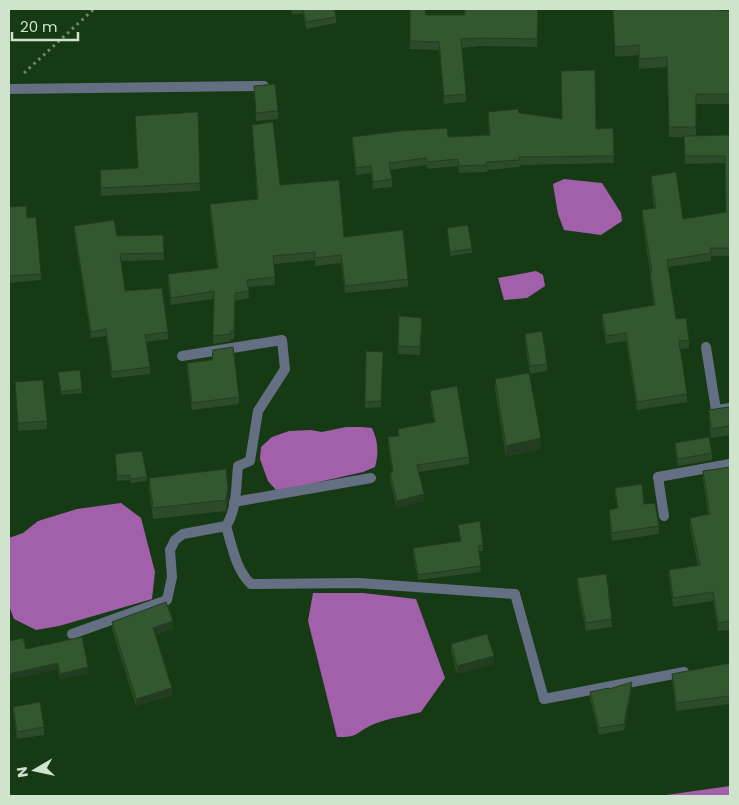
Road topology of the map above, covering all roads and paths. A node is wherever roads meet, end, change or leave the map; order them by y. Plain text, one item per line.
1 (94, 9) edge
2 (23, 74) dead end
3 (264, 86) edge
4 (9, 88) edge
5 (706, 348) dead end
6 (182, 356) dead end
7 (730, 408) edge
8 (730, 464) edge
9 (371, 478) dead end
10 (234, 502) junction
11 (664, 516) dead end
12 (226, 526) junction
13 (72, 634) dead end
14 (697, 669) edge

1 - 2 path
3 - 4 street
5 - 7 street
6 - 10 street
8 - 11 street
9 - 10 street
10 - 12 street
12 - 13 street
12 - 14 street

